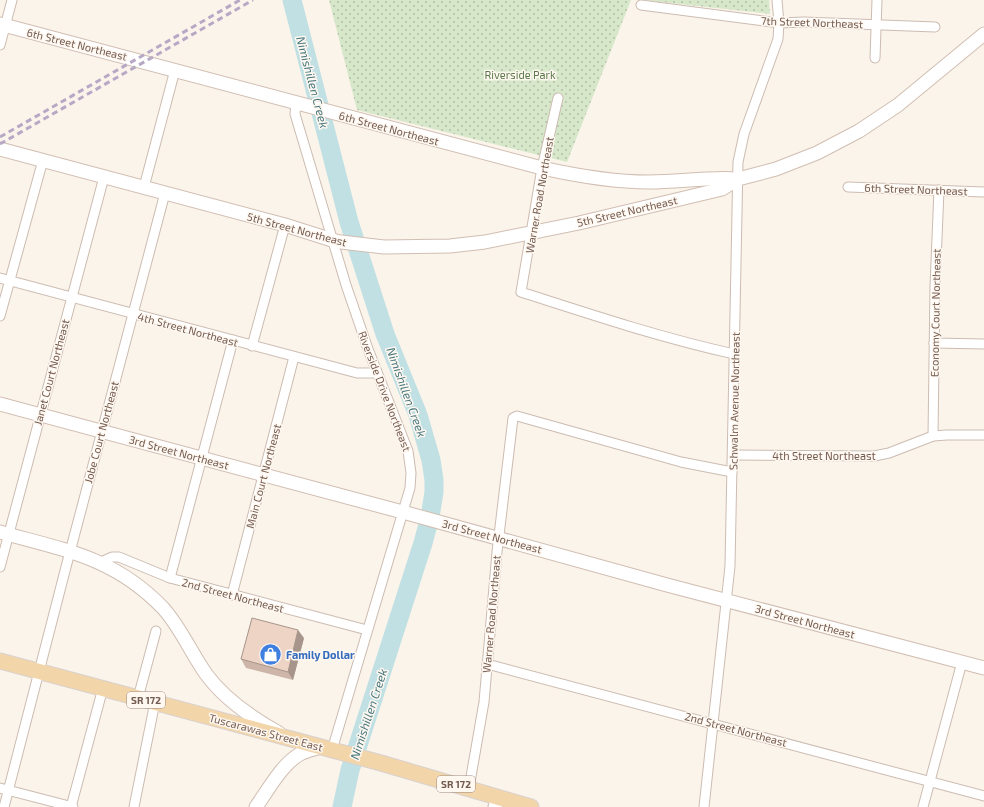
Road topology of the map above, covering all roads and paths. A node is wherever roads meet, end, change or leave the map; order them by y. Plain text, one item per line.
1 (12, 0) edge
2 (777, 0) edge
3 (877, 0) edge
4 (641, 5) dead end
5 (779, 23) junction
6 (3, 24) edge
7 (876, 24) junction
8 (935, 27) dead end
9 (984, 34) edge
10 (0, 45) edge
11 (875, 58) dead end
12 (175, 70) junction
13 (558, 98) dead end
14 (298, 104) junction
15 (0, 148) edge
16 (43, 160) junction
17 (542, 168) junction
18 (104, 176) junction
19 (738, 180) junction
20 (144, 187) junction
21 (848, 187) dead end
22 (939, 190) junction
23 (984, 192) edge
24 (165, 193) junction
25 (285, 225) junction
26 (532, 233) junction
27 (336, 241) junction
28 (0, 278) edge
29 (9, 281) junction
30 (71, 297) junction
31 (133, 314) junction
32 (0, 316) edge
33 (233, 340) junction
34 (934, 343) junction
35 (984, 344) edge
36 (252, 346) junction
37 (734, 354) junction
38 (294, 357) junction
39 (377, 373) junction
40 (0, 404) edge
41 (40, 415) junction
42 (102, 432) junction
43 (984, 435) edge
44 (933, 436) junction
45 (733, 455) junction
46 (202, 459) junction
47 (732, 472) junction
48 (263, 474) junction
49 (406, 513) junction
50 (4, 533) edge
51 (499, 538) junction
52 (70, 551) junction
53 (101, 562) junction
54 (0, 567) edge
55 (170, 578) junction
56 (232, 595) junction
57 (727, 600) junction
58 (367, 630) junction
59 (156, 631) dead end
60 (0, 661) edge
61 (962, 662) junction
62 (487, 664) junction
63 (984, 668) edge
64 (40, 671) junction
65 (103, 688) junction
66 (138, 698) junction
67 (155, 702) junction
68 (714, 723) junction
69 (292, 740) junction
70 (331, 750) junction
71 (929, 781) junction
72 (469, 788) junction
73 (4, 789) edge
74 (984, 796) edge
75 (496, 802) edge
76 (4, 807) edge
77 (72, 807) edge
78 (134, 807) edge
79 (256, 807) edge
80 (531, 807) edge
81 (704, 807) edge
82 (923, 807) edge

1 - 6 street
2 - 5 street, Schwalm Avenue Northeast
3 - 7 street
4 - 5 street, 7th Street Northeast
5 - 7 street, 7th Street Northeast
5 - 19 street, Schwalm Avenue Northeast
6 - 10 street
6 - 12 main road, 6th Street Northeast
7 - 8 street, 7th Street Northeast
7 - 11 street
9 - 19 main road
12 - 14 main road, 6th Street Northeast
12 - 20 street
13 - 17 street, Warner Road Northeast
14 - 17 main road, 6th Street Northeast
14 - 27 street, Riverside Drive Northeast
15 - 16 main road, 5th Street Northeast
16 - 18 main road, 5th Street Northeast
16 - 29 street
17 - 19 main road, 6th Street Northeast
17 - 26 street, Warner Road Northeast
18 - 20 main road, 5th Street Northeast
18 - 30 street, Janet Court Northeast
19 - 26 main road, 5th Street Northeast
19 - 37 street, Schwalm Avenue Northeast
20 - 24 main road, 5th Street Northeast
21 - 22 street, 6th Street Northeast
22 - 23 street, 6th Street Northeast
22 - 34 street, Economy Court Northeast
24 - 25 main road, 5th Street Northeast
24 - 31 street, Jobe Court Northeast
25 - 27 main road, 5th Street Northeast
25 - 36 street
26 - 27 main road, 5th Street Northeast
26 - 37 street, Warner Road Northeast
27 - 39 street, Riverside Drive Northeast
28 - 29 street, 4th Street Northeast
29 - 30 street, 4th Street Northeast
29 - 32 street
30 - 31 street, 4th Street Northeast
30 - 41 street, Janet Court Northeast
31 - 33 street, 4th Street Northeast
31 - 42 street, Jobe Court Northeast
33 - 36 street, 4th Street Northeast
33 - 46 street
34 - 35 street
34 - 44 street, Economy Court Northeast
36 - 38 street, 4th Street Northeast
37 - 45 street, Schwalm Avenue Northeast
38 - 39 street, 4th Street Northeast
38 - 48 street, Main Court Northeast
39 - 49 street, Riverside Drive Northeast
40 - 41 main road, 3rd Street Northeast
41 - 42 main road, 3rd Street Northeast
41 - 50 street, Janet Court Northeast
42 - 46 main road, 3rd Street Northeast
42 - 52 street, Jobe Court Northeast
43 - 44 street, 4th Street Northeast
44 - 45 street, 4th Street Northeast
45 - 47 street, Schwalm Avenue Northeast
46 - 48 main road, 3rd Street Northeast
46 - 55 street
47 - 51 street, Warner Road Northeast
47 - 57 street, Schwalm Avenue Northeast
48 - 49 main road, 3rd Street Northeast
48 - 56 street, Main Court Northeast
49 - 51 main road, 3rd Street Northeast
49 - 58 street, Riverside Drive Northeast
50 - 52 main road
50 - 54 street, Janet Court Northeast
51 - 57 main road, 3rd Street Northeast
51 - 62 street, Warner Road Northeast
52 - 53 main road
52 - 64 street, Jobe Court Northeast
53 - 55 street, 2nd Street Northeast
53 - 69 main road
55 - 56 street, 2nd Street Northeast
56 - 58 street, 2nd Street Northeast
57 - 61 main road, 3rd Street Northeast
57 - 68 street, Schwalm Avenue Northeast
58 - 70 street, Riverside Drive Northeast
59 - 66 street
60 - 64 main road, Tuscarawas Street East / SR 172
61 - 63 main road, 3rd Street Northeast
61 - 71 street
62 - 68 street, 2nd Street Northeast
62 - 72 street, Warner Road Northeast
64 - 65 main road, Tuscarawas Street East / SR 172
64 - 73 street, Jobe Court Northeast
65 - 66 main road, Tuscarawas Street East / SR 172
65 - 77 street
66 - 67 main road, Tuscarawas Street East / SR 172
67 - 69 main road, Tuscarawas Street East / SR 172
67 - 78 street
68 - 71 street, 2nd Street Northeast
68 - 81 street, Schwalm Avenue Northeast
69 - 70 main road, Tuscarawas Street East / SR 172
70 - 72 main road, Tuscarawas Street East / SR 172
70 - 79 main road
71 - 74 street, 2nd Street Northeast
71 - 82 street
72 - 75 main road, Tuscarawas Street East / SR 172
73 - 76 street, Jobe Court Northeast
73 - 77 street
75 - 80 main road, Tuscarawas Street East / SR 172

